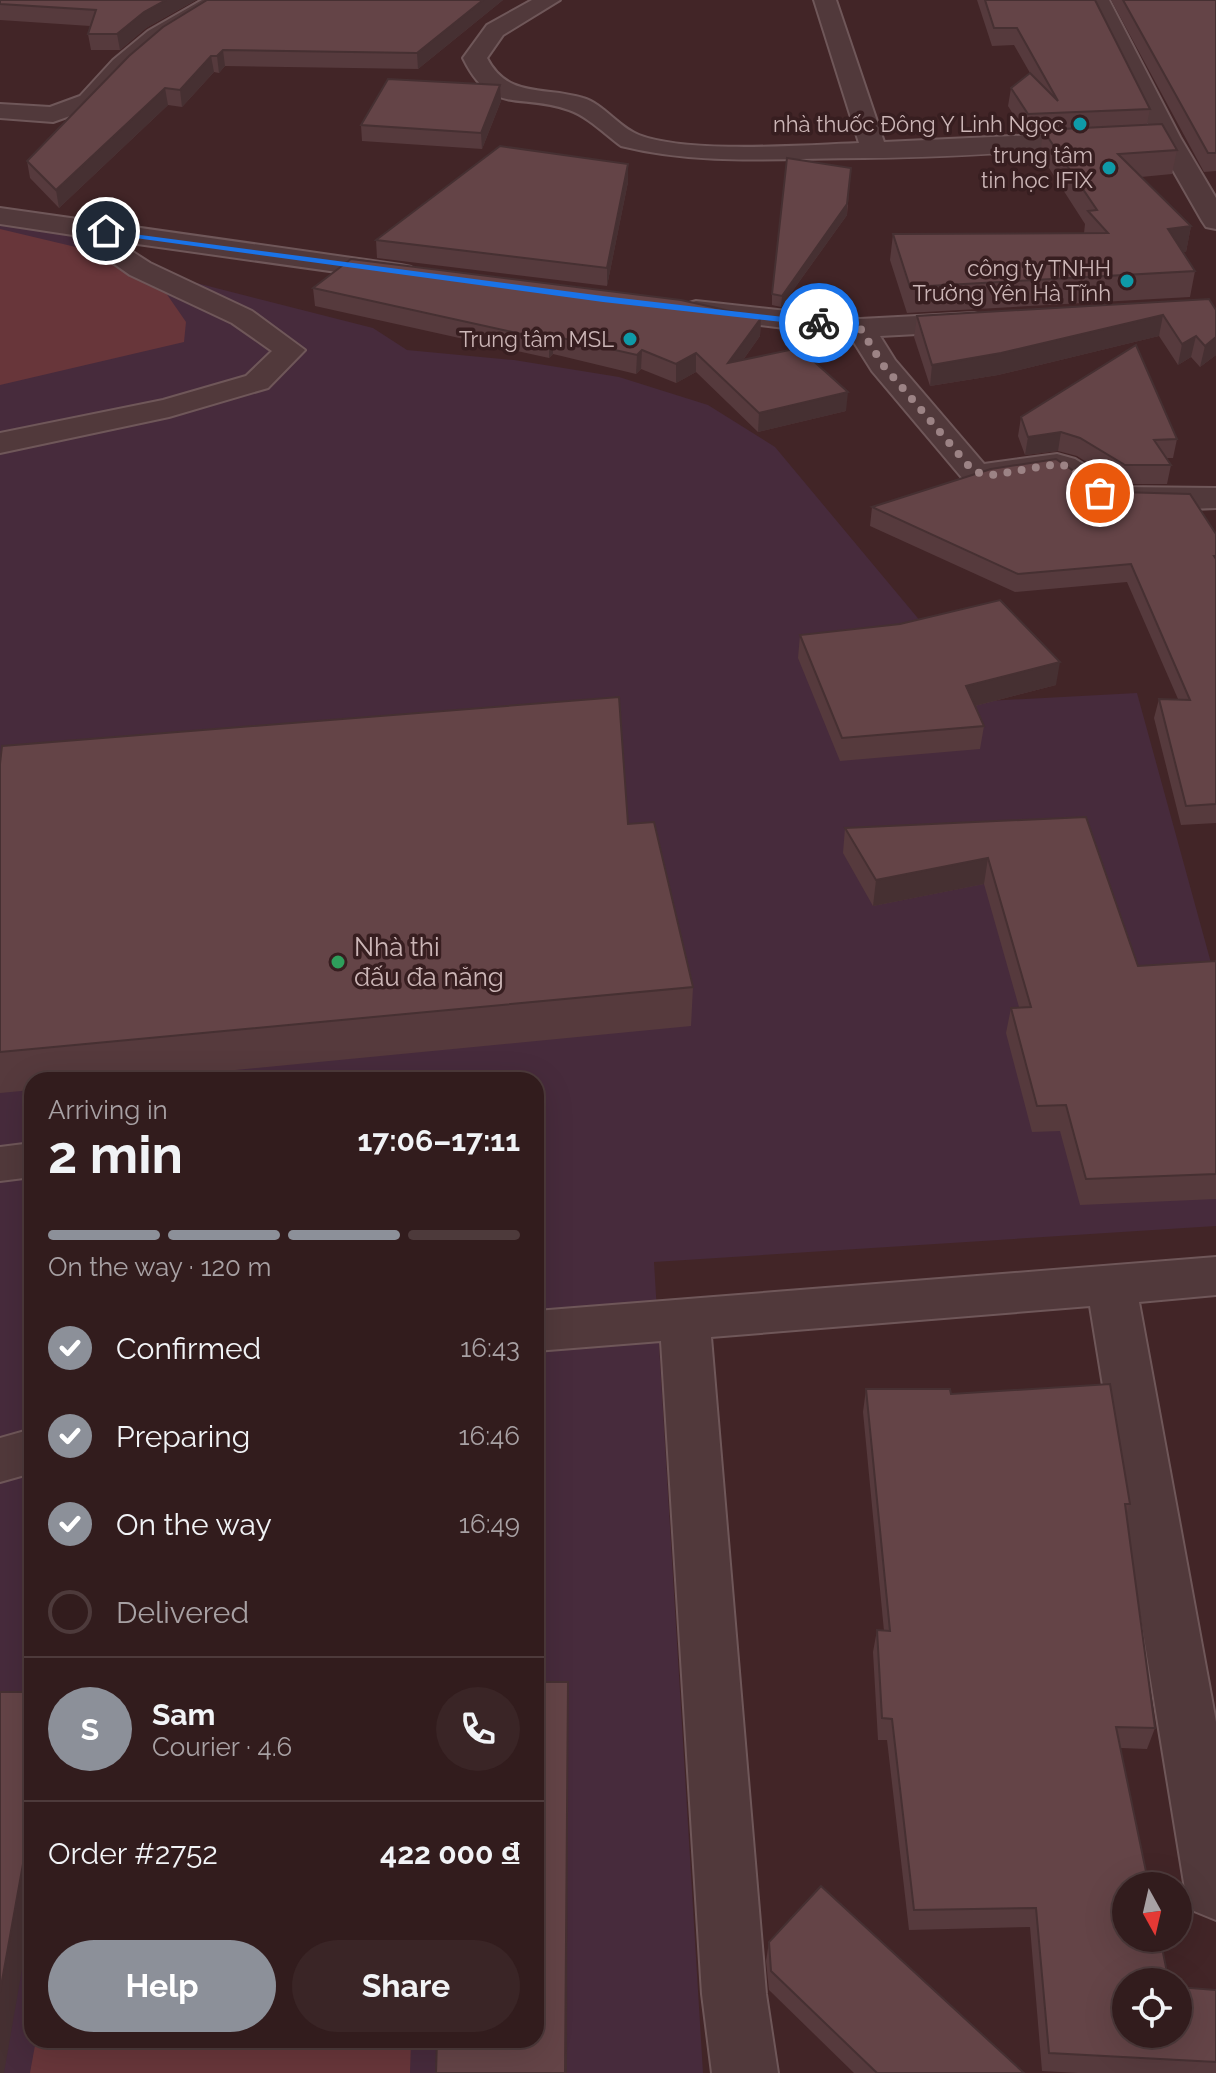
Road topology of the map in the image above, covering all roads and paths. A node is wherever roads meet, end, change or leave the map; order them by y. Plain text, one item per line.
1 (218, 0) edge
2 (549, 0) edge
3 (825, 0) edge
4 (1098, 0) edge
5 (0, 111) edge
6 (1167, 137) junction
7 (875, 152) junction
8 (0, 216) edge
9 (1216, 221) edge
10 (78, 228) junction
11 (433, 277) edge
12 (664, 306) edge
13 (1006, 320) edge
14 (860, 328) junction
15 (0, 443) edge
16 (1216, 498) edge
17 (24, 1161) edge
18 (0, 1164) edge
19 (1216, 1276) edge
20 (1111, 1285) junction
21 (685, 1319) junction
22 (544, 1330) edge
23 (24, 1453) edge
24 (0, 1460) edge
25 (1216, 1889) edge
26 (745, 2073) edge

1 - 5 street
2 - 7 street
3 - 7 street
4 - 6 street
6 - 7 street
6 - 9 street
8 - 10 street
10 - 11 street
10 - 15 street
12 - 14 street
13 - 14 street
14 - 16 street
17 - 18 street
19 - 20 street
20 - 21 street
20 - 25 street
21 - 22 street
21 - 26 street
23 - 24 street

